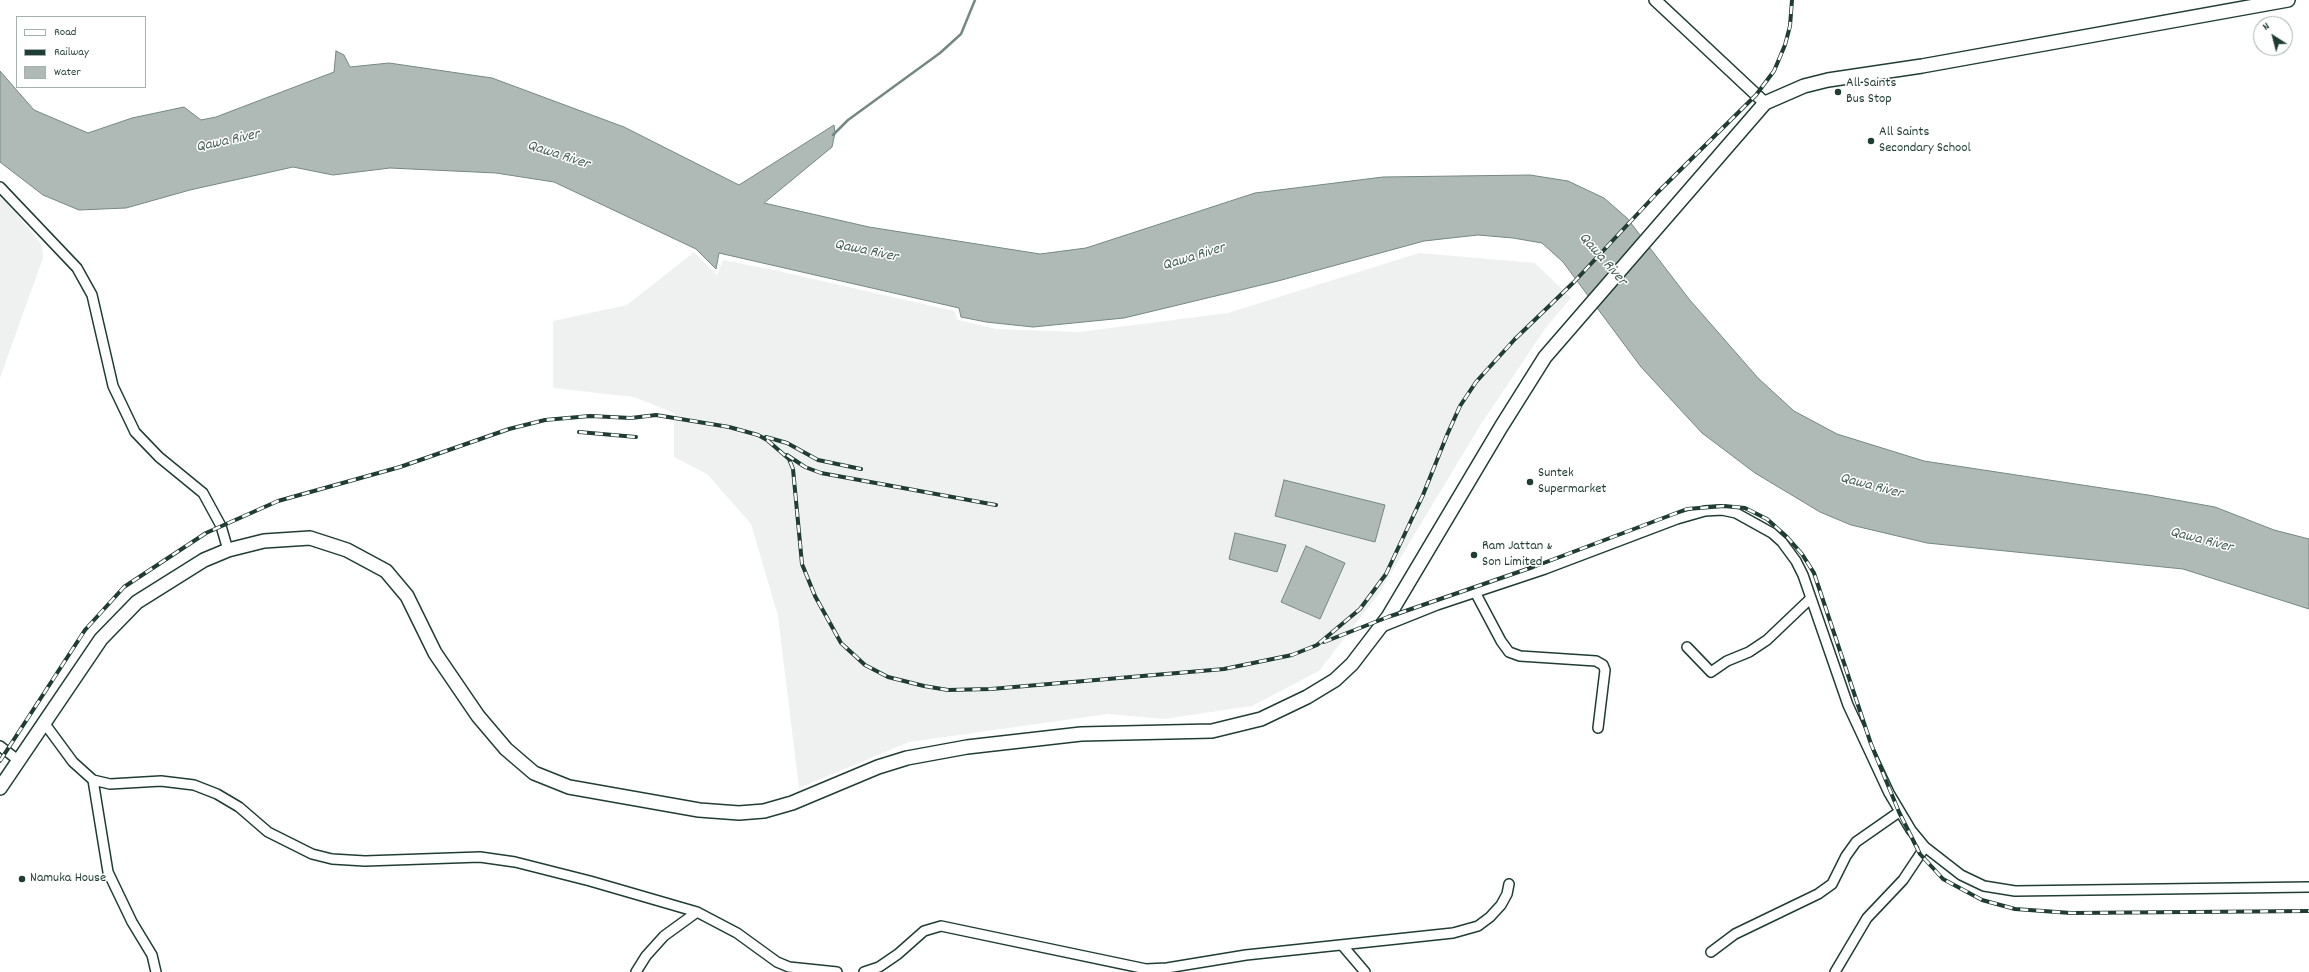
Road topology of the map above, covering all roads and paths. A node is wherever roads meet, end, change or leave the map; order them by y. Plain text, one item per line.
1 (1656, 0) edge
2 (2288, 0) edge
3 (1765, 104) junction
4 (0, 187) edge
5 (228, 550) junction
6 (1474, 592) junction
7 (1810, 599) junction
8 (1382, 627) junction
9 (1687, 647) dead end
10 (45, 724) junction
11 (1598, 728) dead end
12 (0, 746) edge
13 (19, 761) junction
14 (93, 780) junction
15 (0, 788) edge
16 (1899, 812) junction
17 (1925, 847) junction
18 (1509, 884) dead end
19 (2309, 887) edge
20 (697, 912) junction
21 (1342, 945) junction
22 (1711, 952) dead end
23 (156, 972) edge
24 (636, 972) edge
25 (837, 972) edge
26 (864, 972) edge
27 (1365, 972) edge
28 (1835, 972) edge

1 - 3 street
2 - 3 main road
3 - 8 main road
4 - 5 street
5 - 8 main road
5 - 10 main road
6 - 7 street
6 - 8 street
6 - 11 street
7 - 9 street
7 - 16 street
10 - 13 main road
10 - 14 street
12 - 13 street
13 - 15 main road
14 - 20 street
14 - 23 street
16 - 17 street
16 - 22 street
17 - 19 street
17 - 28 street
18 - 21 street
20 - 24 street
20 - 25 street
21 - 26 street
21 - 27 street

